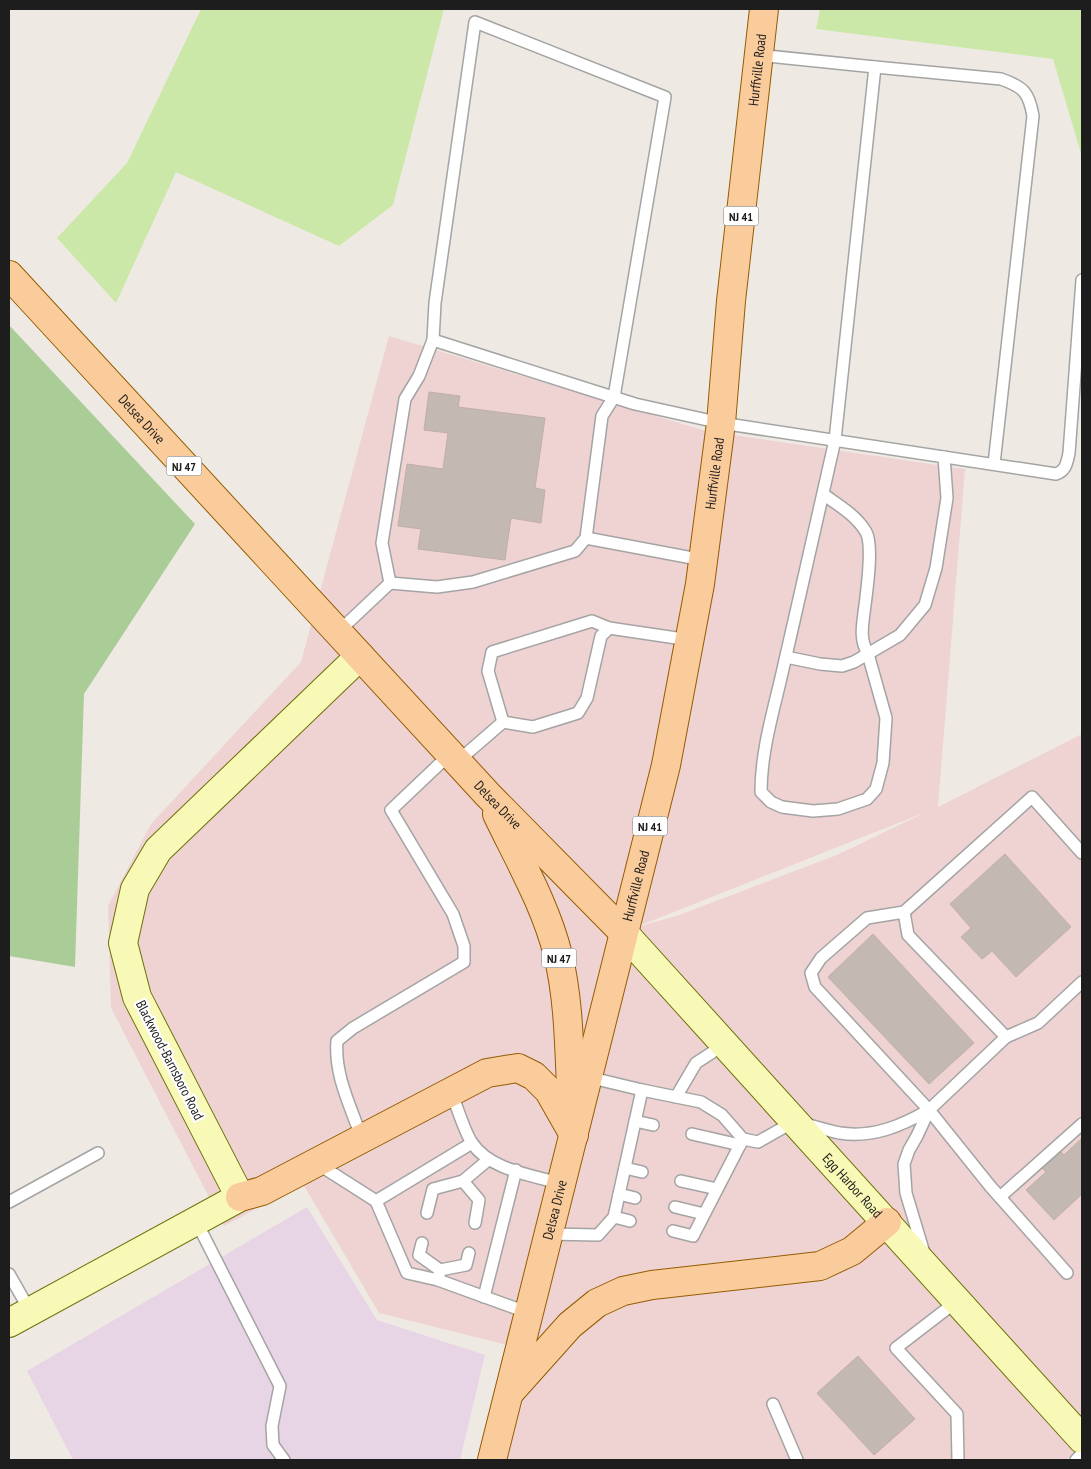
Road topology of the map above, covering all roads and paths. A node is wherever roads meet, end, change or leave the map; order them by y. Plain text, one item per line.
1 (764, 9) edge
2 (758, 55) junction
3 (875, 67) junction
4 (9, 275) edge
5 (1082, 280) edge
6 (433, 340) junction
7 (614, 397) junction
8 (721, 423) junction
9 (835, 440) junction
10 (944, 457) junction
11 (994, 464) junction
12 (823, 494) junction
13 (586, 538) junction
14 (703, 560) junction
15 (390, 583) junction
16 (609, 628) junction
17 (338, 632) junction
18 (690, 640) junction
19 (868, 654) junction
20 (360, 656) junction
21 (786, 657) junction
22 (503, 722) junction
23 (454, 758) junction
24 (488, 795) junction
25 (1082, 853) edge
26 (904, 912) junction
27 (623, 932) junction
28 (1082, 982) edge
29 (1006, 1037) junction
30 (725, 1044) junction
31 (588, 1077) junction
32 (642, 1090) junction
33 (451, 1092) junction
34 (676, 1097) junction
35 (929, 1110) junction
36 (795, 1121) junction
37 (635, 1122) junction
38 (1082, 1124) edge
39 (653, 1125) dead end
40 (692, 1134) dead end
41 (574, 1135) junction
42 (362, 1139) junction
43 (741, 1142) junction
44 (472, 1143) junction
45 (98, 1153) dead end
46 (488, 1160) junction
47 (317, 1163) junction
48 (625, 1168) junction
49 (516, 1170) junction
50 (642, 1172) dead end
51 (463, 1181) junction
52 (681, 1181) dead end
53 (562, 1184) junction
54 (717, 1189) junction
55 (619, 1194) junction
56 (240, 1197) junction
57 (1000, 1197) junction
58 (635, 1198) dead end
59 (376, 1201) junction
60 (9, 1202) edge
61 (675, 1207) dead end
62 (427, 1213) dead end
63 (704, 1214) junction
64 (614, 1217) junction
65 (196, 1221) junction
66 (630, 1221) dead end
67 (888, 1222) junction
68 (475, 1224) dead end
69 (673, 1230) dead end
70 (549, 1234) junction
71 (422, 1243) dead end
72 (468, 1254) dead end
73 (928, 1268) junction
74 (1067, 1273) dead end
75 (9, 1274) edge
76 (439, 1275) junction
77 (484, 1297) junction
78 (958, 1301) junction
79 (529, 1313) junction
80 (19, 1317) edge
81 (508, 1394) junction
82 (773, 1404) dead end
83 (1082, 1439) edge
84 (1082, 1454) edge
85 (284, 1460) edge
86 (492, 1460) edge
87 (797, 1460) edge
88 (958, 1460) edge
89 (1076, 1460) edge

1 - 2 main road, Hurffville Road / NJ 41
2 - 3 lane
2 - 8 main road, Hurffville Road / NJ 41
3 - 9 lane
3 - 11 lane
4 - 17 main road, Delsea Drive / NJ 47
5 - 11 lane
6 - 7 lane
6 - 7 lane
6 - 15 lane
7 - 8 lane
7 - 13 lane
8 - 9 lane
8 - 14 main road, Hurffville Road / NJ 41
9 - 10 lane
9 - 12 lane
10 - 11 lane
10 - 19 lane
12 - 19 lane
12 - 21 lane
13 - 14 lane
13 - 15 lane
14 - 18 main road, Hurffville Road / NJ 41
15 - 17 lane
16 - 18 lane
16 - 22 lane
16 - 22 lane
17 - 20 main road, Delsea Drive / NJ 47
18 - 27 main road, Hurffville Road / NJ 41
19 - 21 lane
19 - 21 lane
20 - 23 main road, Delsea Drive / NJ 47
20 - 56 main road, Blackwood-Barnsboro Road
22 - 23 lane
23 - 24 main road, Delsea Drive / NJ 47
23 - 42 lane
24 - 27 main road, Delsea Drive / NJ 47
24 - 41 main road, NJ 47
25 - 26 lane
26 - 29 lane
26 - 35 lane
27 - 30 main road, Egg Harbor Road
27 - 31 main road, Delsea Drive / NJ 47
28 - 29 lane
29 - 35 lane
30 - 34 lane
30 - 36 main road, Egg Harbor Road
31 - 32 lane
31 - 41 main road, Delsea Drive / NJ 47
32 - 34 lane
32 - 37 lane
33 - 41 main road
33 - 42 main road
33 - 44 lane
34 - 43 lane
35 - 36 lane
35 - 57 lane
35 - 73 lane
36 - 43 lane
36 - 67 main road, Egg Harbor Road
37 - 39 lane
37 - 48 lane
38 - 57 lane
40 - 43 lane
41 - 53 main road, Delsea Drive / NJ 47
42 - 47 main road
43 - 54 lane
44 - 46 lane
44 - 59 lane
45 - 60 lane
46 - 49 lane
46 - 51 lane
47 - 56 main road
47 - 59 lane
48 - 50 lane
48 - 55 lane
49 - 53 lane
49 - 77 lane
51 - 62 lane
51 - 68 lane
52 - 54 lane
53 - 70 main road, Delsea Drive / NJ 47
54 - 63 lane
55 - 58 lane
55 - 64 lane
56 - 65 main road
57 - 74 lane
59 - 76 lane
61 - 63 lane
63 - 69 lane
64 - 66 lane
64 - 70 lane
65 - 80 main road
65 - 85 lane
67 - 73 main road, Egg Harbor Road
67 - 81 main road
70 - 79 main road, Delsea Drive / NJ 47
71 - 76 lane
72 - 76 lane
73 - 78 main road, Egg Harbor Road
75 - 80 lane
76 - 77 lane
77 - 79 lane
78 - 83 main road, Egg Harbor Road
78 - 88 lane
79 - 81 main road, Delsea Drive / NJ 47
81 - 86 main road, Delsea Drive / NJ 47
82 - 87 lane
84 - 89 lane

